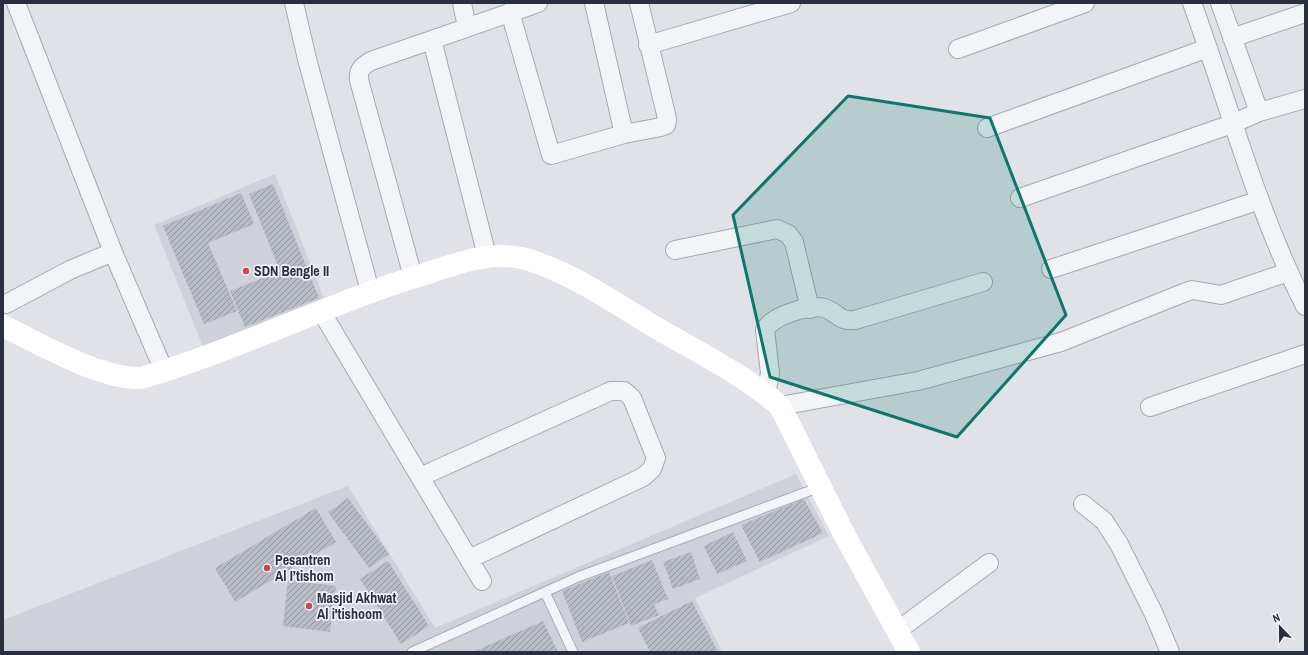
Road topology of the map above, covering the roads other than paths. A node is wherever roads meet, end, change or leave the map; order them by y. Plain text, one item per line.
1 (16, 3) edge
2 (294, 3) edge
3 (462, 3) edge
4 (538, 3) edge
5 (594, 3) edge
6 (639, 3) edge
7 (791, 3) edge
8 (1084, 3) edge
9 (1192, 3) edge
10 (1220, 3) edge
11 (510, 12) junction
12 (1305, 13) edge
13 (467, 27) junction
14 (1232, 38) junction
15 (432, 40) junction
16 (648, 45) junction
17 (1208, 48) junction
18 (958, 49) dead end
19 (1305, 99) edge
20 (1259, 112) junction
21 (1232, 124) junction
22 (987, 128) dead end
23 (624, 134) junction
24 (1020, 198) dead end
25 (1260, 200) junction
26 (675, 250) dead end
27 (113, 252) junction
28 (488, 256) junction
29 (1051, 269) dead end
30 (1288, 272) junction
31 (412, 277) junction
32 (983, 282) dead end
33 (370, 291) junction
34 (6, 304) dead end
35 (1305, 306) edge
36 (810, 309) junction
37 (321, 311) junction
38 (3, 326) edge
39 (1305, 354) edge
40 (164, 371) junction
41 (773, 400) junction
42 (1150, 407) dead end
43 (420, 477) junction
44 (820, 487) junction
45 (1083, 504) dead end
46 (469, 559) junction
47 (989, 563) dead end
48 (482, 581) dead end
49 (544, 592) junction
50 (897, 631) junction
51 (412, 652) edge
52 (573, 652) edge
53 (909, 652) edge
54 (1170, 652) edge

1 - 27 street
2 - 33 street
3 - 13 street
4 - 11 street
5 - 23 street
6 - 16 street
7 - 16 street
8 - 18 street
9 - 17 street
10 - 14 street
11 - 13 street
11 - 23 street
12 - 14 street
13 - 15 street
14 - 20 street
15 - 28 street
15 - 31 street
16 - 23 street
17 - 21 street
17 - 22 street
19 - 20 street
20 - 21 street
21 - 24 street
21 - 25 street
25 - 29 street
25 - 30 street
26 - 36 street
27 - 34 street
27 - 40 street
28 - 31 street
28 - 41 street
30 - 35 street
30 - 41 street
31 - 33 street
32 - 36 street
33 - 37 street
36 - 41 street
37 - 40 street
37 - 43 street
38 - 40 street
39 - 42 street
41 - 44 street
43 - 46 street
43 - 46 street
44 - 49 lane
44 - 50 street
45 - 54 street
46 - 48 street
47 - 50 street
49 - 51 lane
49 - 52 lane
50 - 53 street

